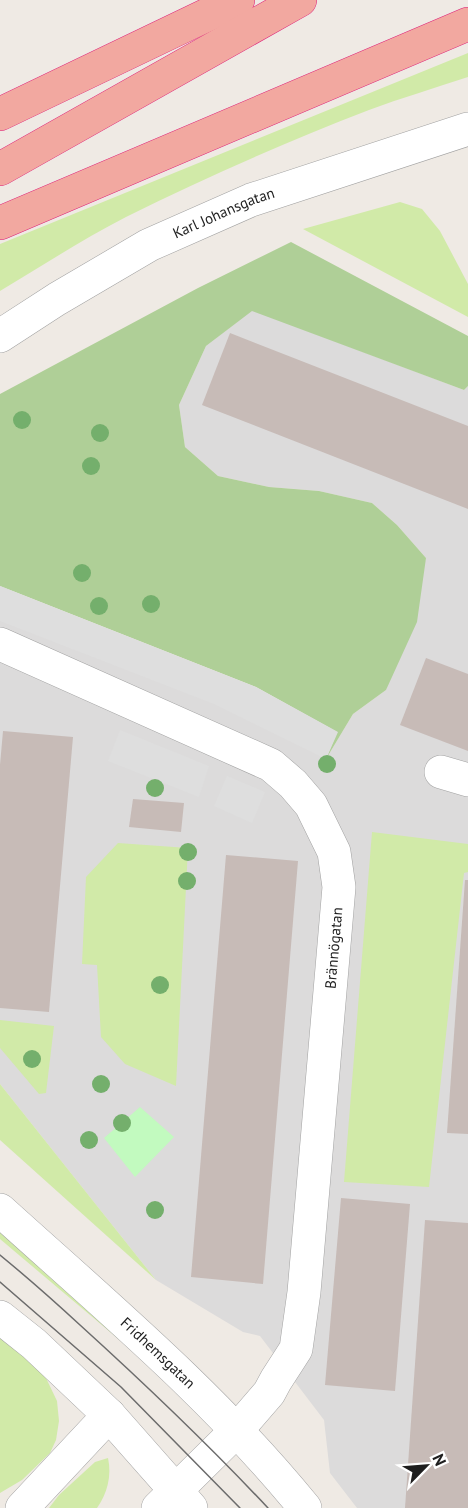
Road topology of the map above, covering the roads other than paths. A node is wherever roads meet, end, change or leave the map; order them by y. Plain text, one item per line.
1 (238, 0) edge
2 (300, 0) edge
3 (468, 24) edge
4 (0, 114) edge
5 (468, 129) edge
6 (0, 169) edge
7 (0, 223) edge
8 (0, 336) edge
9 (0, 644) edge
10 (0, 1210) edge
11 (0, 1317) edge
12 (109, 1415) junction
13 (237, 1431) junction
14 (175, 1502) edge
15 (22, 1508) edge
16 (305, 1508) edge

1 - 4 highway
2 - 6 highway
3 - 7 highway
5 - 8 street, Karl Johansgatan
9 - 13 street, Brännögatan
10 - 13 street, Fridhemsgatan
11 - 12 street
12 - 14 street
12 - 15 street
13 - 14 street, Brännögatan
13 - 16 street, Fridhemsgatan

